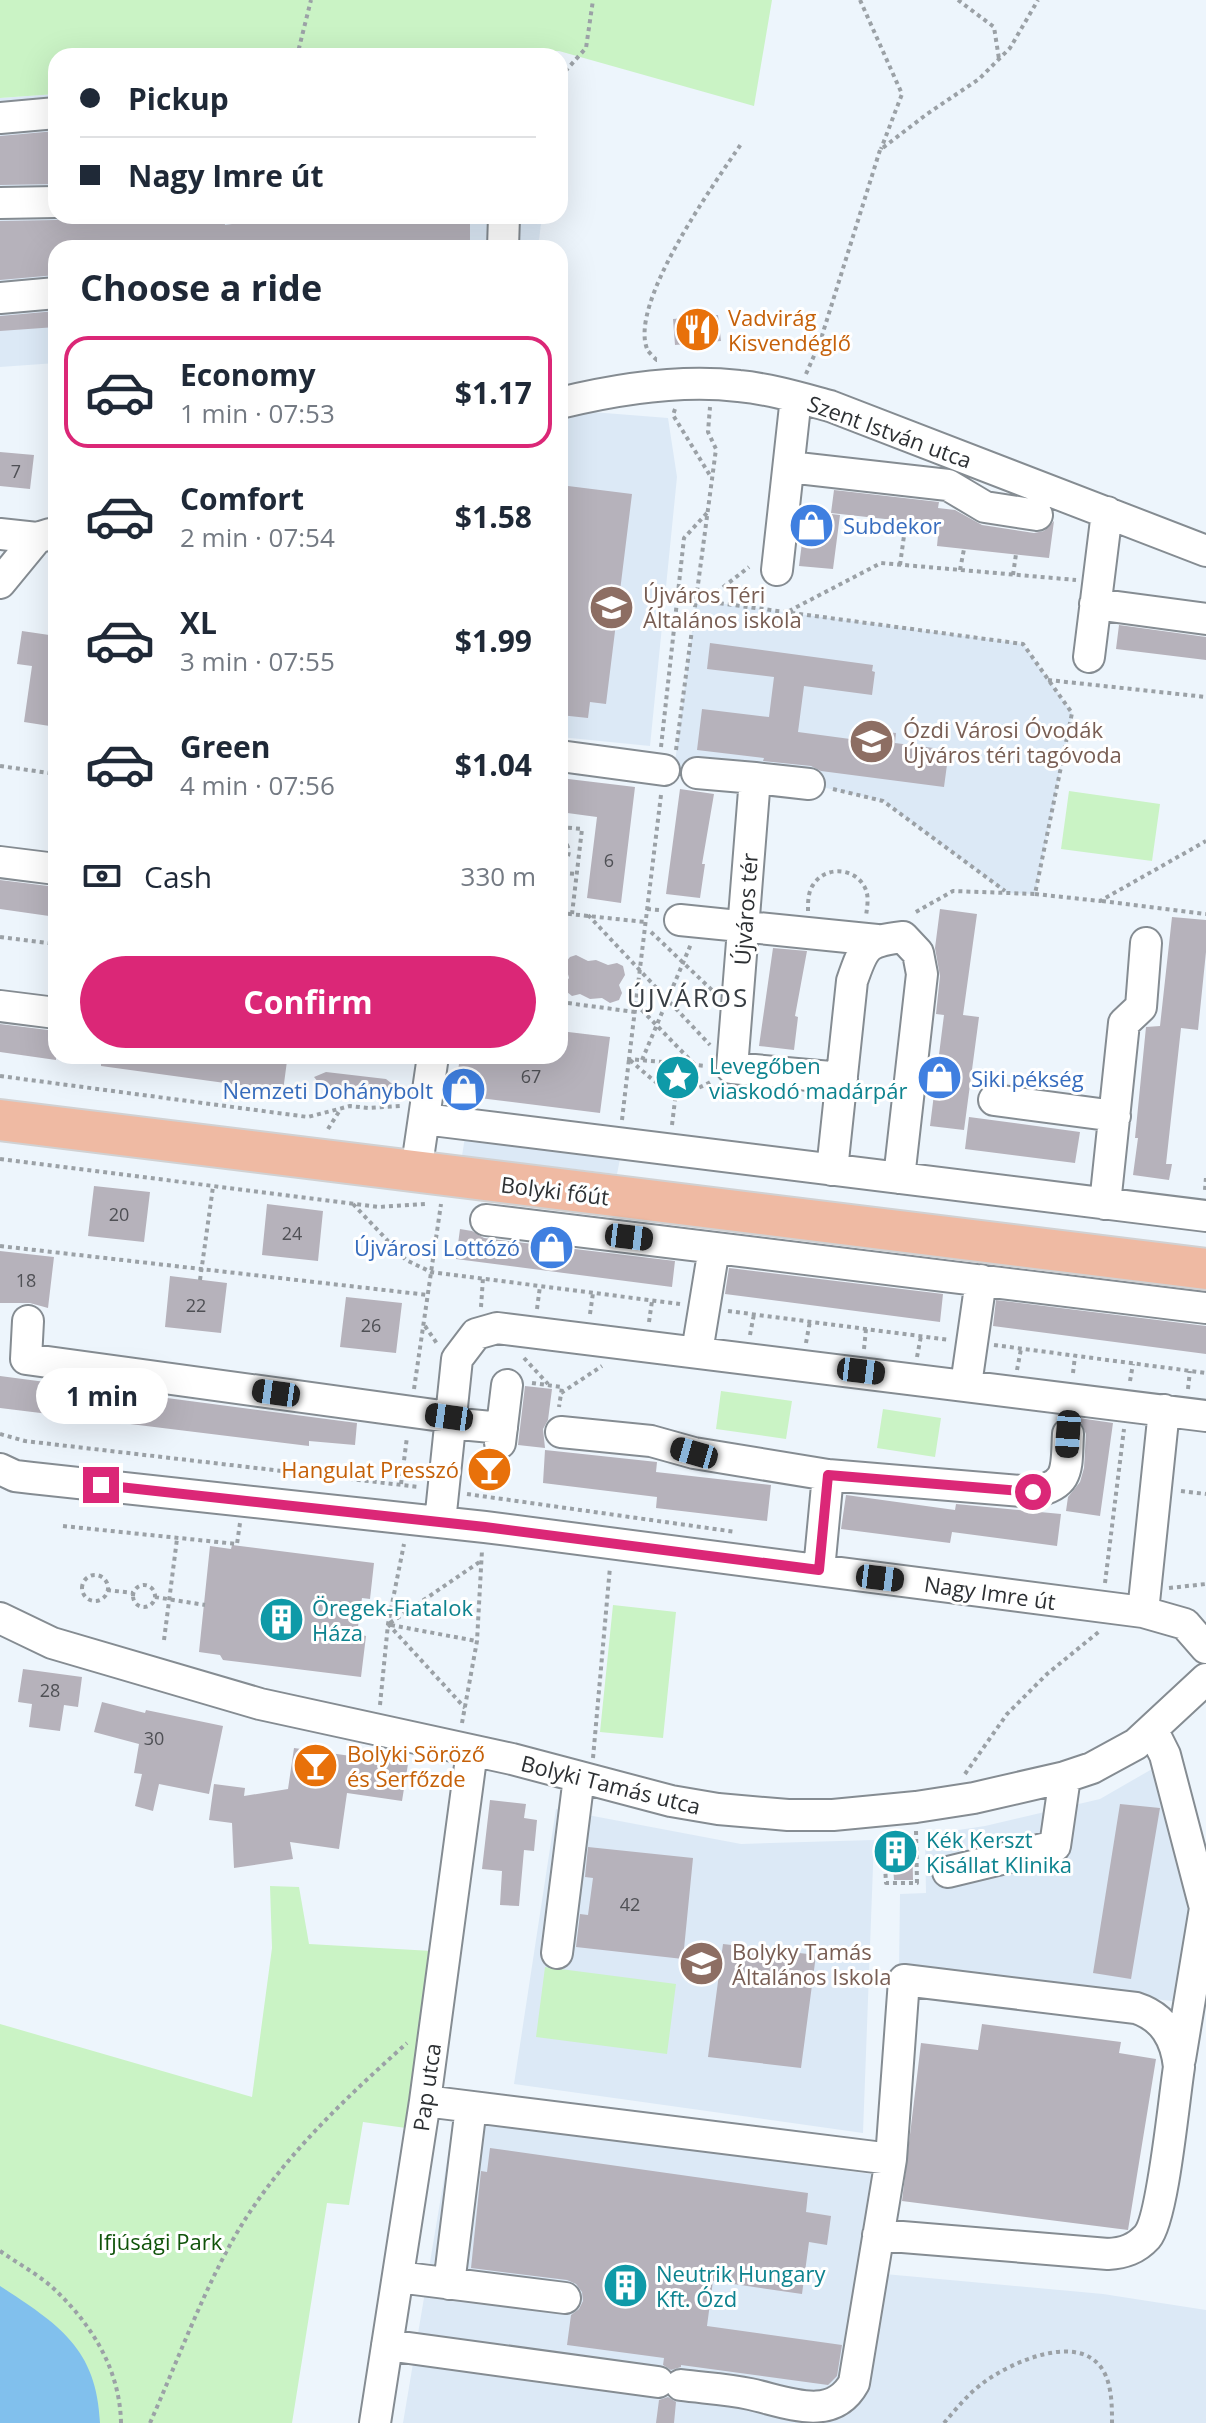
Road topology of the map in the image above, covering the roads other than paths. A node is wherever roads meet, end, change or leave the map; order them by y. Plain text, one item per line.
1 (48, 114) edge
2 (0, 118) edge
3 (48, 202) edge
4 (0, 203) edge
5 (48, 294) edge
6 (0, 298) edge
7 (796, 397) junction
8 (568, 402) edge
9 (789, 467) junction
10 (1107, 512) junction
11 (1037, 515) dead end
12 (0, 534) edge
13 (46, 535) edge
14 (1206, 551) edge
15 (763, 569) road end
16 (0, 583) edge
17 (1096, 593) junction
18 (1206, 619) edge
19 (1089, 657) dead end
20 (568, 757) edge
21 (755, 778) junction
22 (809, 784) road end
23 (0, 862) edge
24 (48, 868) edge
25 (681, 917) road end
26 (743, 925) junction
27 (871, 935) junction
28 (1146, 943) dead end
29 (0, 1006) edge
30 (48, 1012) edge
31 (429, 1064) edge
32 (842, 1078) junction
33 (994, 1100) dead end
34 (413, 1112) junction
35 (1115, 1116) junction
36 (0, 1120) edge
37 (832, 1170) junction
38 (416, 1172) junction
39 (899, 1178) junction
40 (1105, 1204) junction
41 (1205, 1206) edge
42 (486, 1220) dead end
43 (714, 1248) junction
44 (1206, 1269) edge
45 (981, 1280) junction
46 (1206, 1308) edge
47 (28, 1321) dead end
48 (697, 1352) junction
49 (507, 1385) dead end
50 (966, 1385) junction
51 (1164, 1410) junction
52 (1206, 1416) edge
53 (449, 1420) junction
54 (561, 1432) dead end
55 (1068, 1434) dead end
56 (0, 1469) edge
57 (828, 1475) junction
58 (440, 1522) junction
59 (819, 1570) junction
60 (1138, 1604) junction
61 (0, 1618) edge
62 (1206, 1648) edge
63 (1206, 1679) edge
64 (1153, 1731) junction
65 (465, 1749) junction
66 (1065, 1777) junction
67 (585, 1778) junction
68 (948, 1872) dead end
69 (557, 1953) dead end
70 (1179, 2067) junction
71 (425, 2101) junction
72 (471, 2107) junction
73 (891, 2159) junction
74 (878, 2235) junction
75 (398, 2277) junction
76 (449, 2284) junction
77 (565, 2298) dead end
78 (387, 2345) junction
79 (375, 2423) edge

1 - 2 street
3 - 4 street
5 - 6 street
7 - 8 street, Szent István utca
7 - 9 street
7 - 10 street, Szent István utca
9 - 11 street
9 - 15 street
10 - 14 street, Szent István utca
10 - 17 street
12 - 13 street
13 - 16 street
17 - 18 street
17 - 19 street
20 - 21 street
21 - 22 street
21 - 26 street, Újváros tér
23 - 24 street
25 - 26 street
26 - 27 street
26 - 32 street, Újváros tér
27 - 32 street
27 - 39 street
28 - 35 street
29 - 30 street
31 - 34 street
32 - 37 street
33 - 35 street
34 - 37 street
34 - 38 street
35 - 40 street
36 - 38 main road, Bolyki főút
37 - 39 street
38 - 44 main road, Bolyki főút
39 - 40 street
40 - 41 street
42 - 43 street
43 - 45 street
43 - 48 street
45 - 46 street
45 - 50 street
47 - 53 street
48 - 50 street
48 - 53 street
49 - 53 street
50 - 51 street
51 - 52 street
51 - 60 street
53 - 58 street
54 - 57 street
55 - 57 street
56 - 58 street, Nagy Imre út
57 - 59 street
58 - 59 street, Nagy Imre út
59 - 60 street, Nagy Imre út
60 - 62 street, Nagy Imre út
61 - 65 street, Bolyki Tamás utca
63 - 64 street, Bolyki Tamás utca
64 - 66 street, Bolyki Tamás utca
64 - 70 street
65 - 67 street, Bolyki Tamás utca
65 - 71 street, Pap utca
66 - 67 street, Bolyki Tamás utca
66 - 68 street
67 - 69 street
70 - 73 street
70 - 74 street
71 - 72 street
71 - 75 street, Pap utca
72 - 73 street
72 - 76 street
73 - 74 street
74 - 78 street
75 - 76 street
75 - 78 street, Pap utca
76 - 77 street
78 - 79 street, Pap utca

